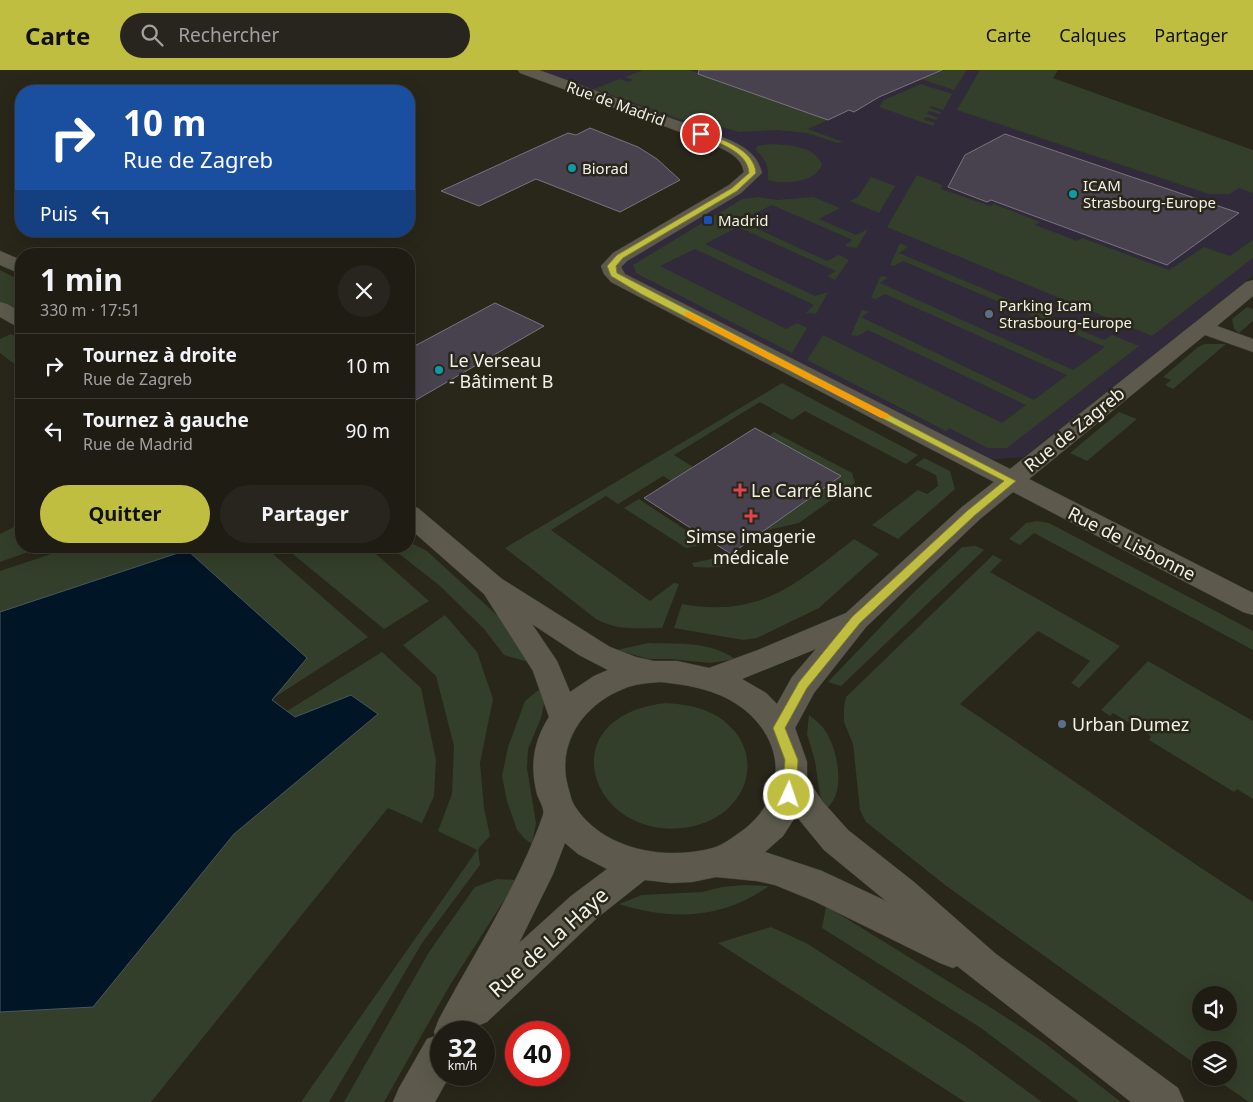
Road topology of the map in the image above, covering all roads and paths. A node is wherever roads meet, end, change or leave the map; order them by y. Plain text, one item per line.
1 (525, 70) edge
2 (0, 258) edge
3 (15, 265) edge
4 (1253, 286) edge
5 (0, 308) edge
6 (15, 317) edge
7 (1202, 327) junction
8 (1253, 346) edge
9 (1011, 481) junction
10 (415, 520) edge
11 (492, 586) junction
12 (1253, 605) edge
13 (856, 620) junction
14 (660, 671) junction
15 (713, 678) junction
16 (564, 717) junction
17 (779, 728) junction
18 (790, 779) junction
19 (560, 813) junction
20 (713, 863) junction
21 (639, 865) junction
22 (983, 966) junction
23 (459, 1021) edge
24 (466, 1021) edge
25 (430, 1073) edge
26 (414, 1102) edge
27 (1164, 1102) edge

1 - 9 street, Rue de Madrid
2 - 3 street
4 - 7 street, Rue de Zagreb
5 - 6 street
7 - 8 street
7 - 9 street, Rue de Zagreb
9 - 12 street, Rue de Lisbonne
9 - 13 street, Rue de Zagreb
10 - 11 street
11 - 14 street
11 - 16 street
13 - 15 street, Rue de Zagreb
13 - 17 street, Rue de Zagreb
14 - 15 street
14 - 16 street
15 - 17 street
16 - 19 street
17 - 18 street
18 - 20 street
18 - 22 street
19 - 21 street
19 - 23 street, Rue de La Haye
20 - 21 street
20 - 22 street
21 - 24 street, Rue de La Haye
22 - 27 street
25 - 26 street, Rue de La Haye

